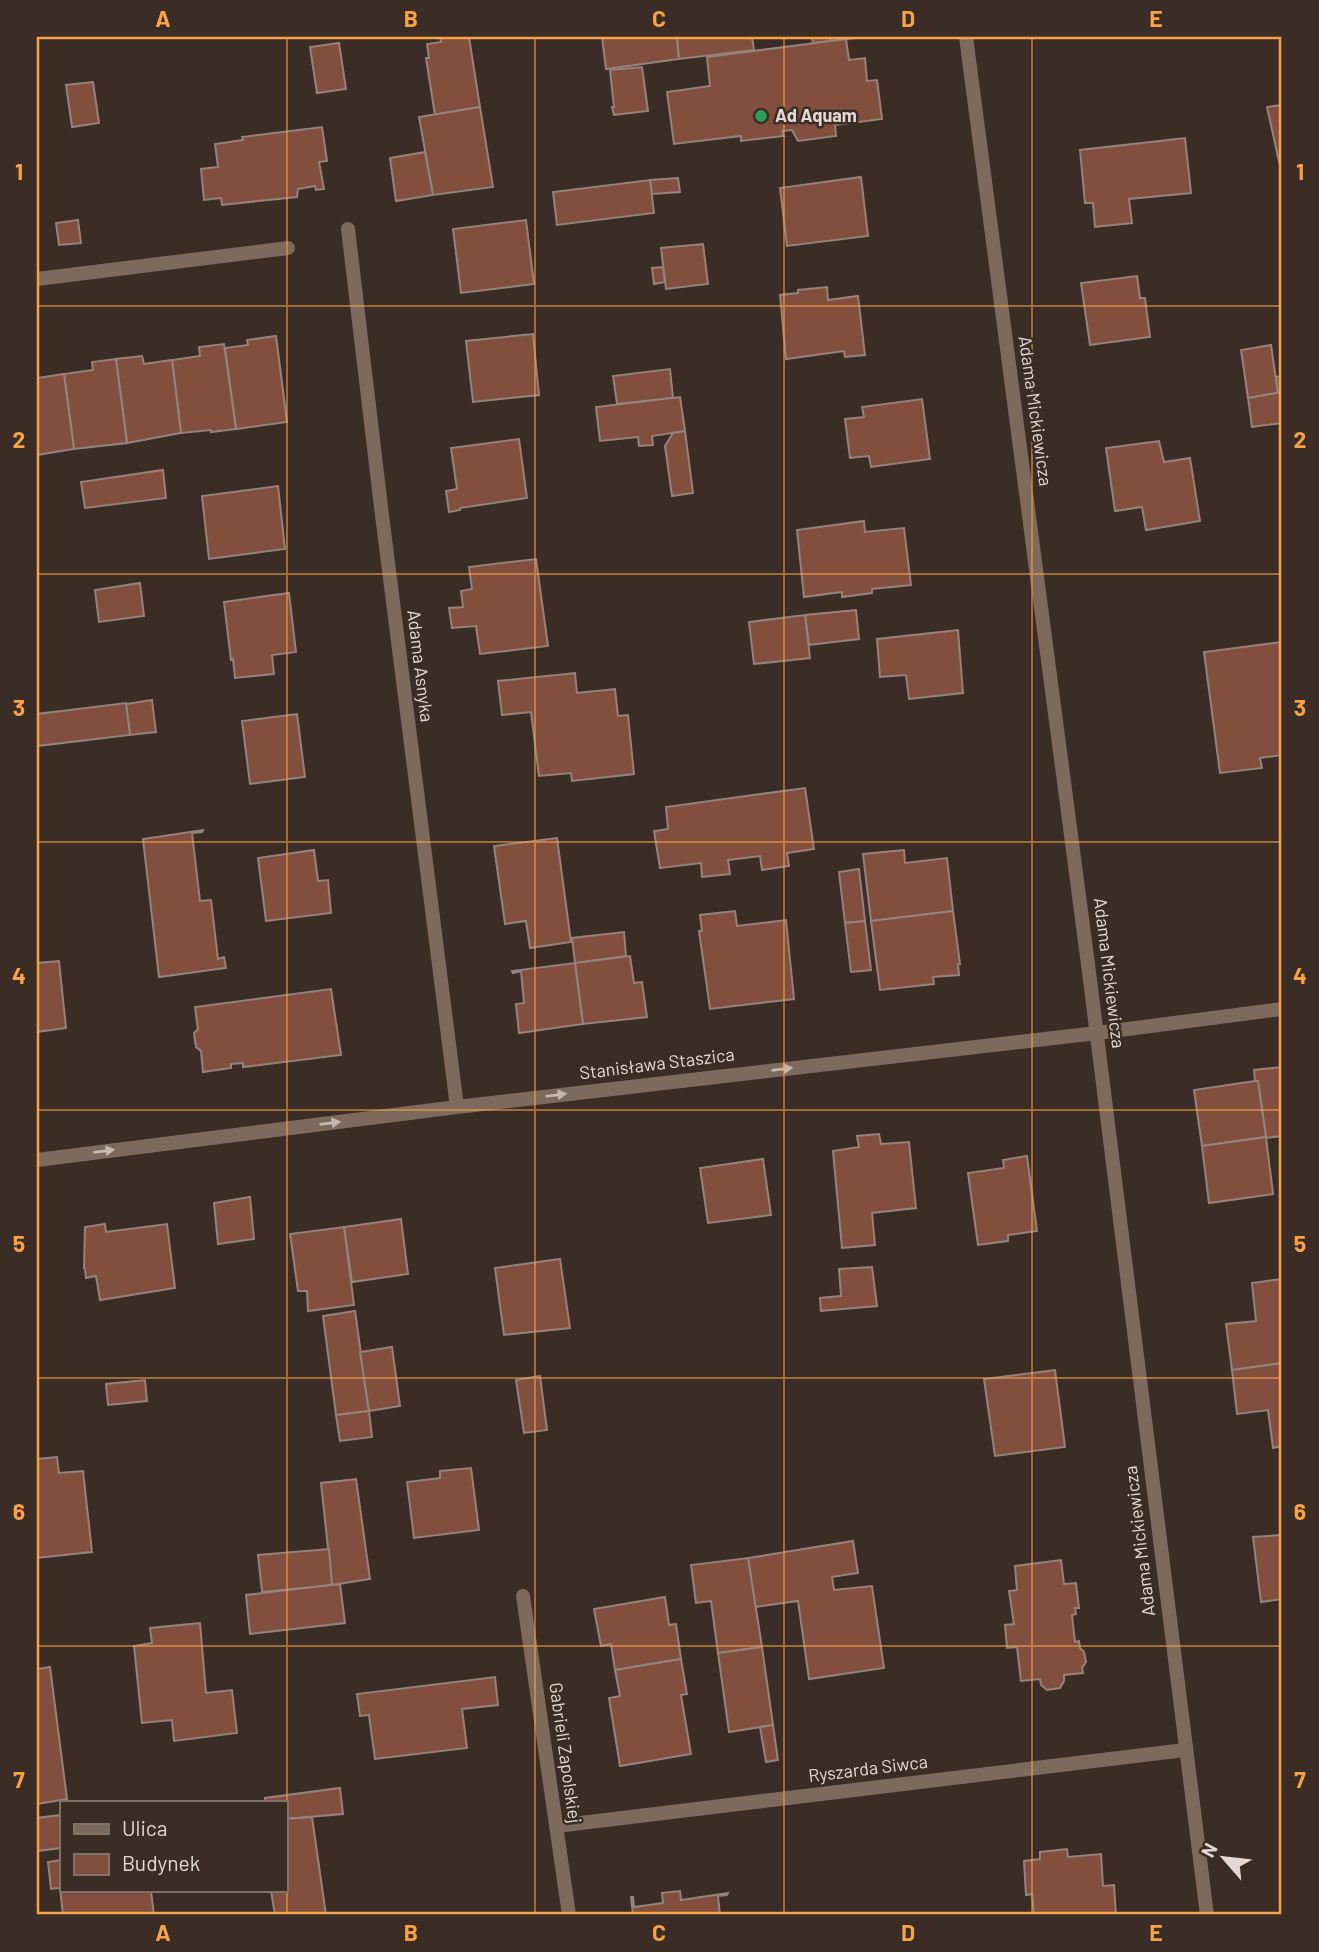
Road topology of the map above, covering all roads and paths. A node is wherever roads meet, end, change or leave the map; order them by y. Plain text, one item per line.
1 (966, 37) edge
2 (348, 229) dead end
3 (288, 248) dead end
4 (37, 279) edge
5 (1282, 1009) edge
6 (1097, 1033) junction
7 (457, 1107) junction
8 (37, 1160) edge
9 (523, 1596) dead end
10 (1185, 1750) junction
11 (556, 1826) junction
12 (569, 1915) edge
13 (1207, 1915) edge

1 - 6 street, Adama Mickiewicza
2 - 7 street, Adama Asnyka
3 - 4 street
5 - 6 street, Stanisława Staszica
7 -> 6 street, Stanisława Staszica
6 - 10 street, Adama Mickiewicza
8 -> 7 street, Stanisława Staszica
9 - 11 street, Gabrieli Zapolskiej
10 - 11 street, Ryszarda Siwca
10 - 13 street, Adama Mickiewicza
11 - 12 street, Gabrieli Zapolskiej

